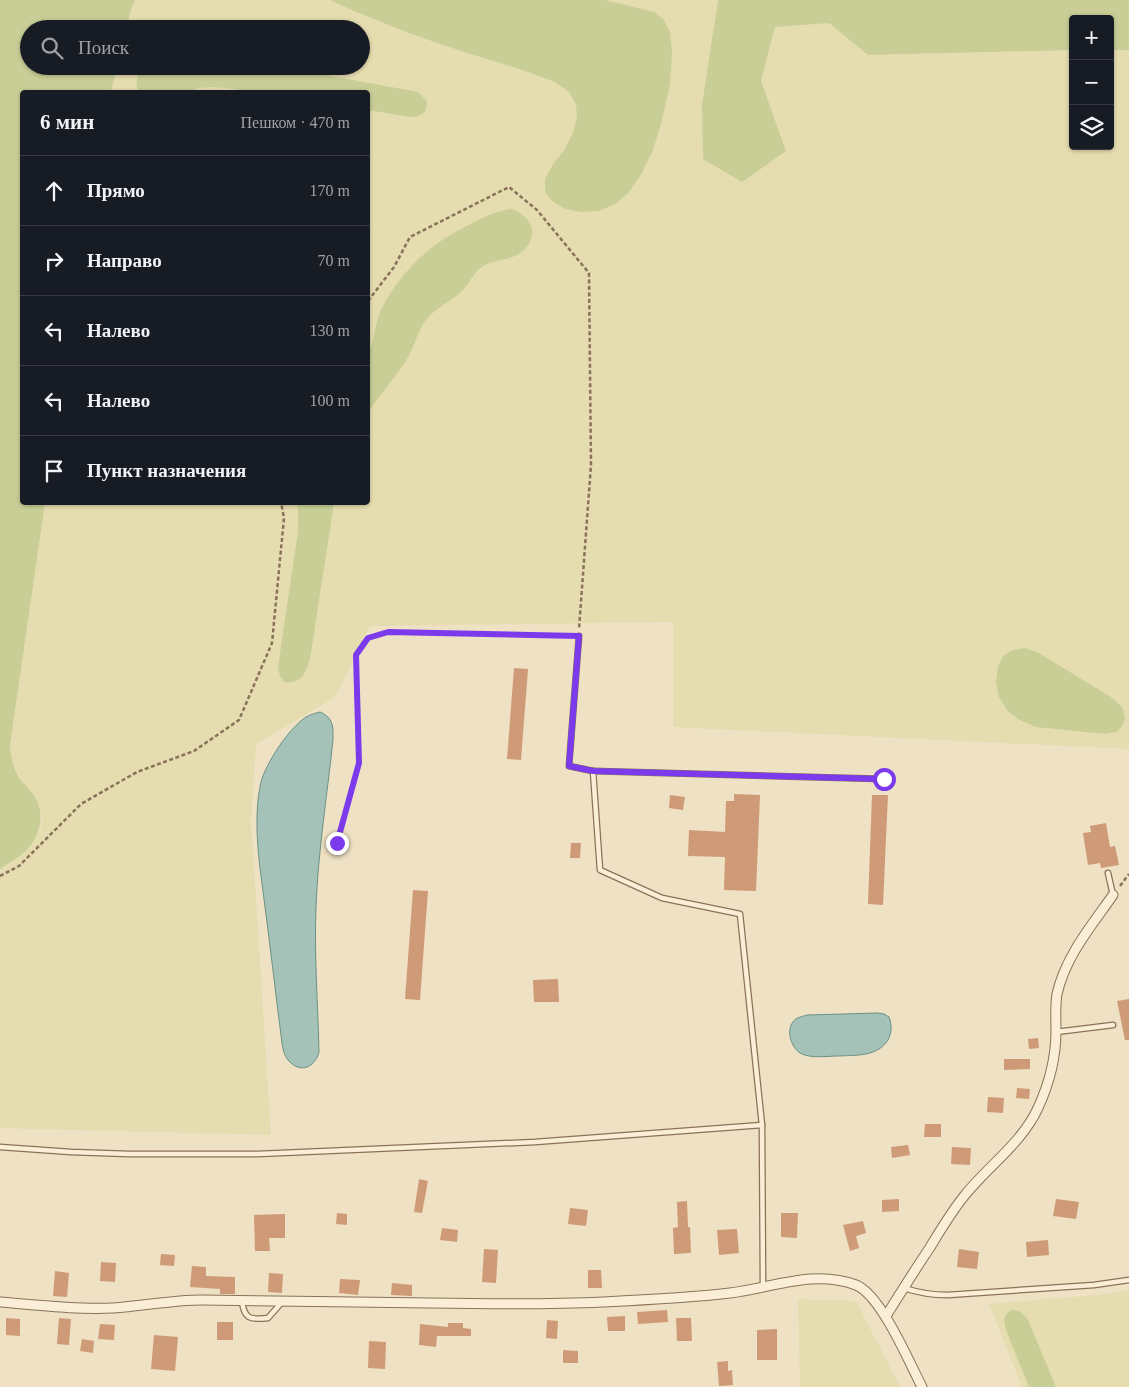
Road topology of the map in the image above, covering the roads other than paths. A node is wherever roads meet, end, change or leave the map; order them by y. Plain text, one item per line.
1 (579, 636) road end
2 (593, 771) junction
3 (884, 779) dead end
4 (1108, 873) dead end
5 (1113, 895) joint
6 (1113, 1025) dead end
7 (1056, 1032) junction
8 (762, 1125) junction
9 (0, 1147) edge
10 (1129, 1280) edge
11 (763, 1287) junction
12 (904, 1288) junction
13 (242, 1301) junction
14 (283, 1301) junction
15 (0, 1302) edge
16 (886, 1316) junction
17 (922, 1387) edge

1 - 2 lane
2 - 3 lane
2 - 8 lane
4 - 5 lane
5 - 7 street
6 - 7 lane
7 - 12 street
8 - 9 lane
8 - 11 lane
10 - 12 lane
11 - 14 street
11 - 16 street
12 - 16 street
13 - 14 street
13 - 14 lane
13 - 15 street
16 - 17 street

